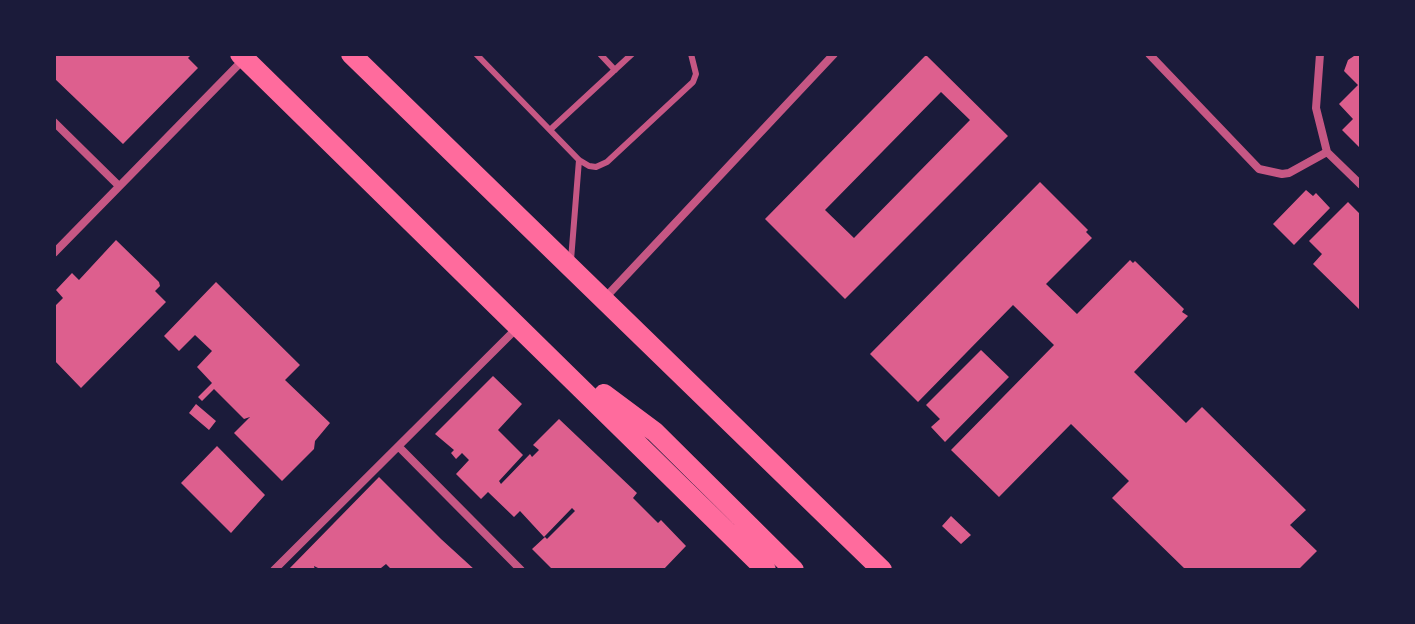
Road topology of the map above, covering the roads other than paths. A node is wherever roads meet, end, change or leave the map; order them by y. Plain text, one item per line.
1 (351, 54) edge
2 (476, 54) edge
3 (600, 54) edge
4 (632, 54) edge
5 (691, 54) edge
6 (834, 54) edge
7 (1149, 54) edge
8 (1320, 54) edge
9 (242, 56) edge
10 (615, 70) junction
11 (54, 122) edge
12 (551, 129) junction
13 (1327, 152) junction
14 (579, 160) junction
15 (1361, 185) edge
16 (119, 186) junction
17 (54, 253) edge
18 (570, 269) junction
19 (602, 300) junction
20 (517, 328) junction
21 (546, 351) junction
22 (399, 447) junction
23 (851, 539) junction
24 (274, 570) edge
25 (521, 570) edge
26 (766, 570) edge
27 (794, 570) edge
28 (855, 570) edge
29 (882, 570) edge

1 - 18 main road
2 - 12 lane
3 - 10 lane
4 - 10 lane
5 - 14 lane
6 - 19 street
7 - 13 street
8 - 13 street
9 - 16 street
9 - 20 main road
10 - 12 lane
11 - 16 street
12 - 14 lane
13 - 15 street
14 - 18 lane
16 - 17 street
18 - 19 main road
19 - 23 main road
20 - 21 main road
20 - 22 street
21 - 26 main road
21 - 27 main road
22 - 24 street
22 - 25 street
23 - 28 main road
23 - 29 main road

